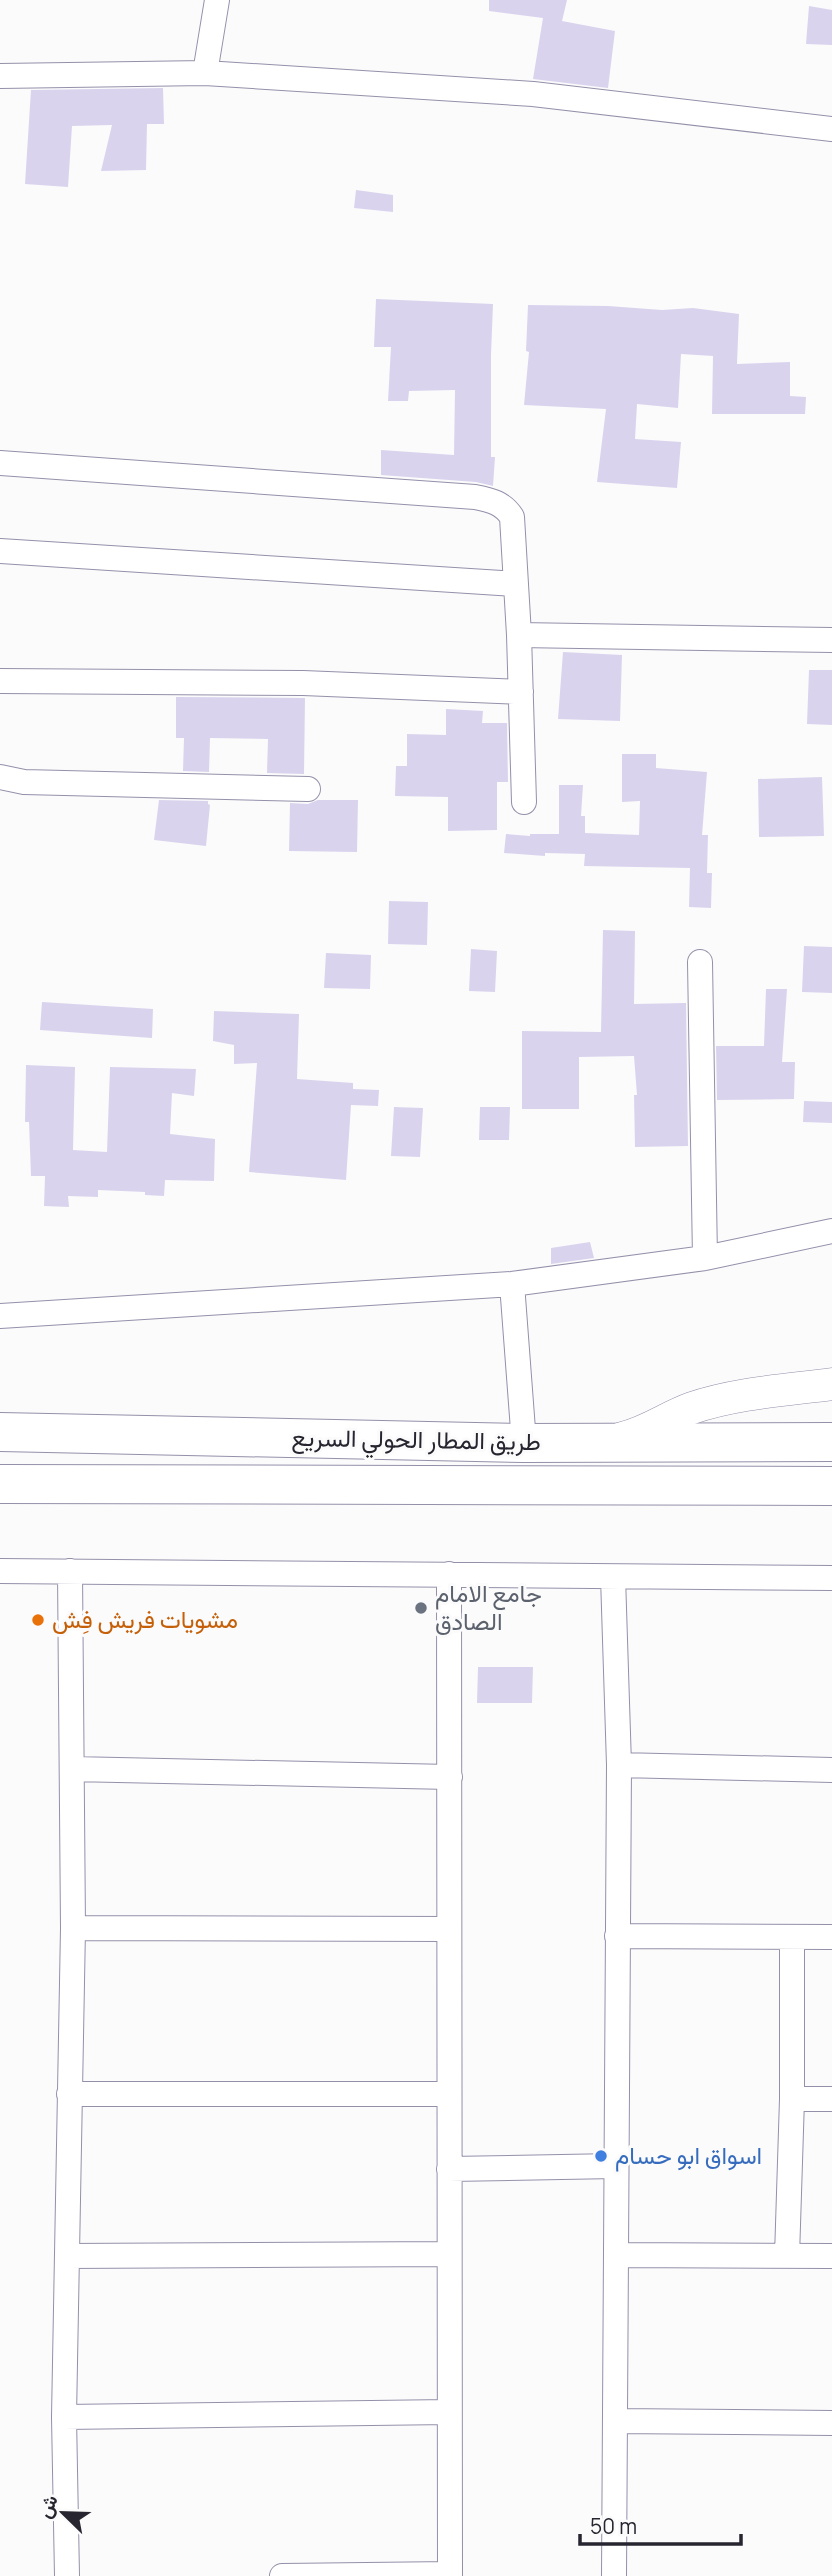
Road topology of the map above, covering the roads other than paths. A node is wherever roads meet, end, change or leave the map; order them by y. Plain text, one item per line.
1 (217, 0) edge
2 (205, 73) junction
3 (0, 76) edge
4 (832, 129) edge
5 (0, 463) edge
6 (0, 551) edge
7 (516, 584) junction
8 (519, 635) junction
9 (832, 639) edge
10 (0, 681) edge
11 (521, 692) junction
12 (0, 777) edge
13 (308, 789) dead end
14 (524, 802) dead end
15 (700, 962) dead end
16 (832, 1231) edge
17 (705, 1258) junction
18 (512, 1284) junction
19 (0, 1316) edge
20 (832, 1384) edge
21 (0, 1432) edge
22 (597, 1441) junction
23 (524, 1443) junction
24 (832, 1443) edge
25 (0, 1484) edge
26 (832, 1486) edge
27 (0, 1571) edge
28 (70, 1571) junction
29 (449, 1574) junction
30 (613, 1577) junction
31 (832, 1578) edge
32 (619, 1765) junction
33 (72, 1769) junction
34 (832, 1770) edge
35 (450, 1777) junction
36 (73, 1928) junction
37 (449, 1929) junction
38 (617, 1936) junction
39 (792, 1937) junction
40 (832, 1937) edge
41 (69, 2094) junction
42 (449, 2094) junction
43 (792, 2099) junction
44 (832, 2099) edge
45 (615, 2166) junction
46 (449, 2169) junction
47 (449, 2254) junction
48 (617, 2255) junction
49 (67, 2256) junction
50 (787, 2256) junction
51 (832, 2256) edge
52 (449, 2412) junction
53 (64, 2417) junction
54 (615, 2421) junction
55 (832, 2423) edge
56 (450, 2575) edge
57 (67, 2576) edge
58 (282, 2576) edge
59 (614, 2576) edge

1 - 2 street
2 - 3 street
2 - 4 street
5 - 7 street
6 - 7 street
7 - 8 street
8 - 9 street
8 - 11 street
10 - 11 street
11 - 14 street
12 - 13 street
15 - 17 street
16 - 17 street
17 - 18 street
18 - 19 street
18 - 23 street
20 - 22 street
21 - 23 highway, طريق المطار الحولي السريع
22 - 23 highway, طريق المطار الحولي السريع
22 - 24 highway, طريق المطار الحولي السريع
25 - 26 highway, طريق المطار الحولي السريع
27 - 28 street
28 - 29 street
28 - 33 street
29 - 30 street
29 - 35 street
30 - 31 street
30 - 32 street
32 - 34 street
32 - 38 street
33 - 35 street
33 - 36 street
35 - 37 street
36 - 37 street
36 - 41 street
37 - 42 street
38 - 39 street
38 - 45 street
39 - 40 street
39 - 43 street
41 - 42 street
41 - 49 street
42 - 46 street
43 - 44 street
43 - 50 street
45 - 46 street
45 - 48 street
46 - 47 street
47 - 49 street
47 - 52 street
48 - 50 street
48 - 54 street
49 - 53 street
50 - 51 street
52 - 53 street
52 - 56 street
53 - 57 street
54 - 55 street
54 - 59 street
56 - 58 street

